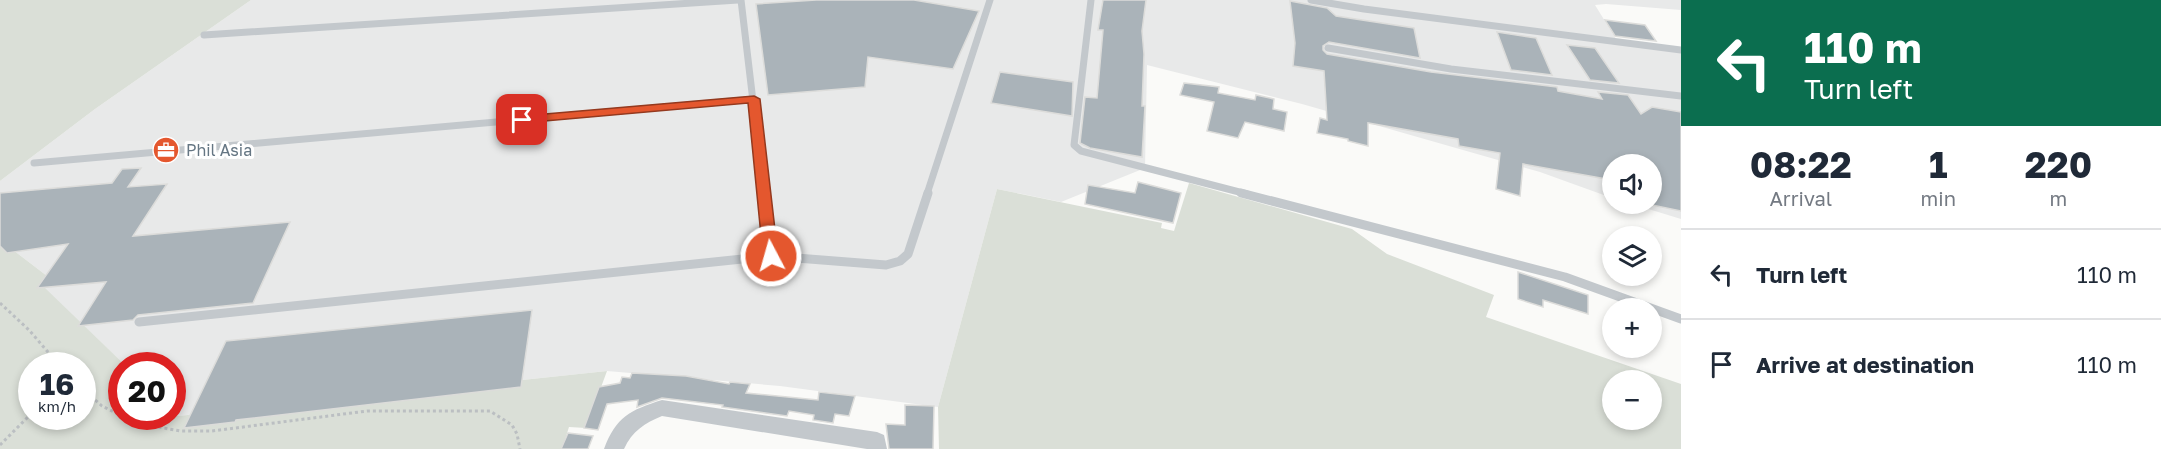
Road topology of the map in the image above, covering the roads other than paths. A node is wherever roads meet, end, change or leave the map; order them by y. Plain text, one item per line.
1 (740, 0) edge
2 (990, 0) edge
3 (1091, 0) edge
4 (1311, 0) edge
5 (634, 4) edge
6 (204, 36) dead end
7 (1328, 48) dead end
8 (1681, 50) edge
9 (1681, 96) edge
10 (754, 99) junction
11 (33, 163) dead end
12 (771, 256) junction
13 (1681, 319) edge
14 (139, 322) dead end
15 (614, 449) edge
16 (877, 449) edge

1 - 5 lane
1 - 10 lane
2 - 12 lane
3 - 13 lane
4 - 8 lane
5 - 6 lane
7 - 9 lane
10 - 11 lane
10 - 12 lane
12 - 14 lane
15 - 16 street

